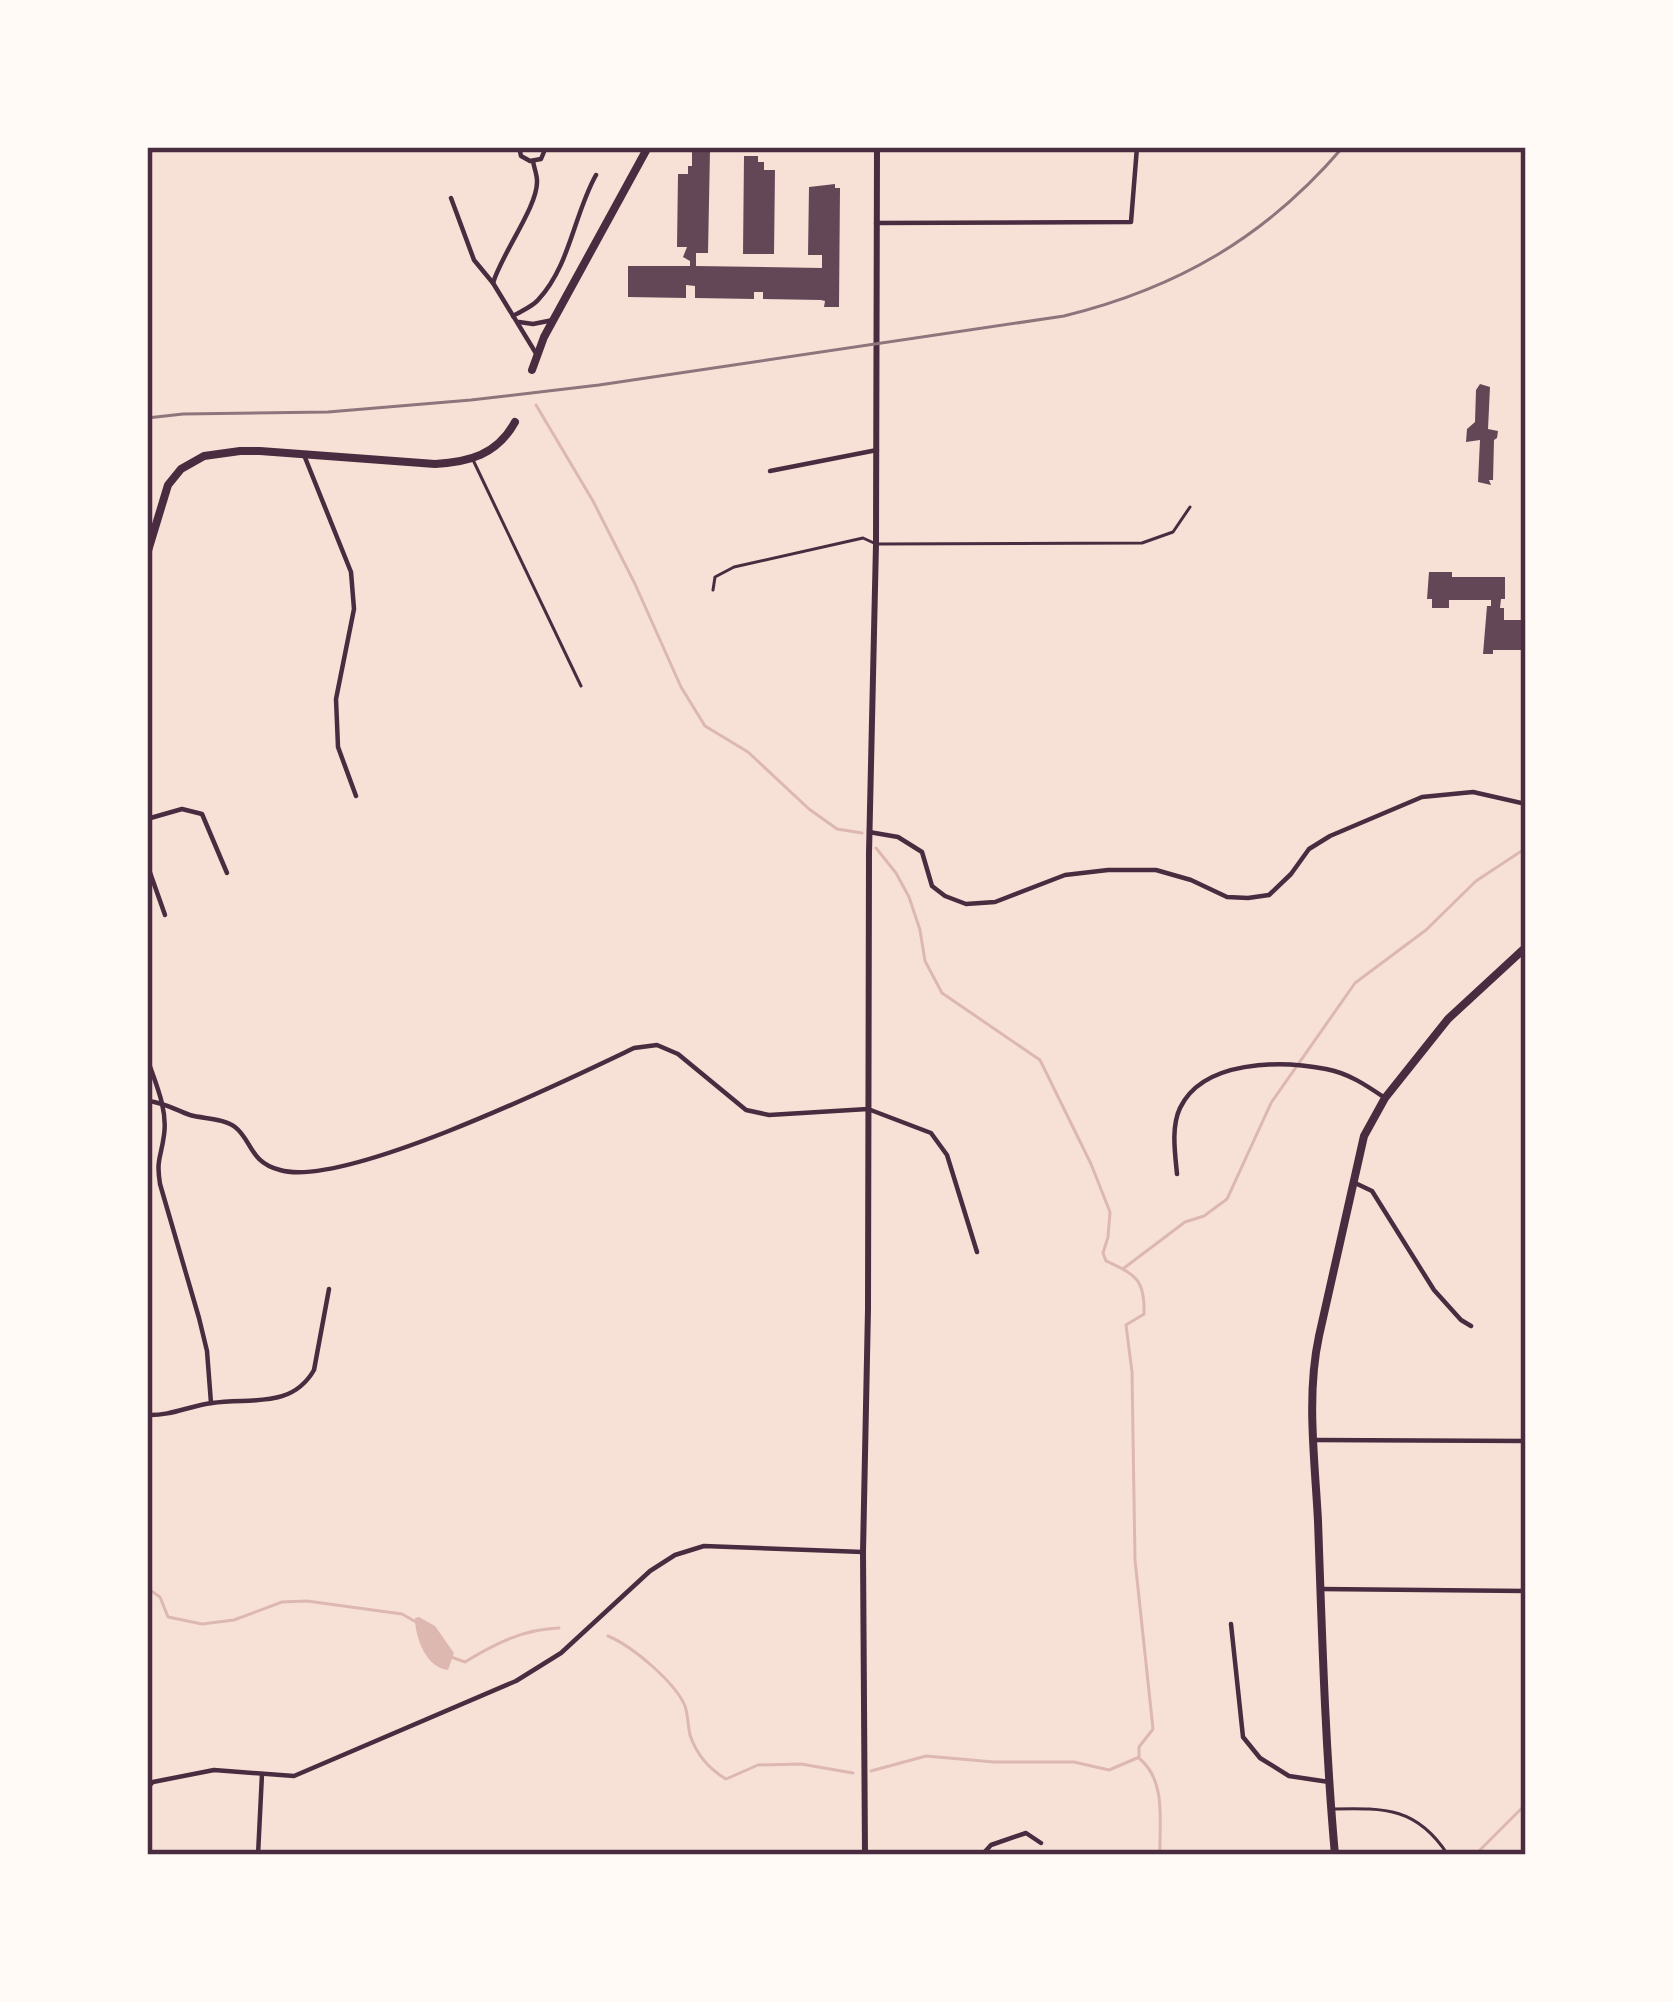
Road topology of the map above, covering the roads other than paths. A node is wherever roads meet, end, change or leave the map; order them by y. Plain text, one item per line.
1 (519, 147) edge
2 (547, 147) edge
3 (648, 147) edge
4 (877, 147) edge
5 (1137, 147) edge
6 (533, 161) junction
7 (596, 175) dead end
8 (452, 198) dead end
9 (876, 223) junction
10 (493, 283) junction
11 (513, 316) junction
12 (553, 320) junction
13 (519, 322) junction
14 (537, 355) junction
15 (532, 370) dead end
16 (515, 422) dead end
17 (877, 450) junction
18 (304, 455) junction
19 (473, 460) junction
20 (770, 471) dead end
21 (1190, 507) dead end
22 (876, 544) junction
23 (147, 554) edge
24 (713, 590) dead end
25 (581, 686) dead end
26 (356, 796) dead end
27 (1526, 804) edge
28 (147, 819) edge
29 (869, 832) junction
30 (147, 864) edge
31 (227, 873) dead end
32 (165, 915) dead end
33 (1526, 947) edge
34 (147, 1058) edge
35 (1385, 1097) junction
36 (147, 1101) edge
37 (162, 1102) junction
38 (868, 1109) junction
39 (1177, 1174) dead end
40 (1352, 1182) junction
41 (977, 1252) dead end
42 (329, 1289) dead end
43 (1471, 1326) dead end
44 (211, 1403) junction
45 (147, 1415) edge
46 (1315, 1440) junction
47 (1526, 1442) edge
48 (863, 1552) junction
49 (1320, 1588) junction
50 (1526, 1591) edge
51 (1231, 1624) dead end
52 (262, 1774) junction
53 (1329, 1781) junction
54 (147, 1788) edge
55 (1331, 1809) junction
56 (1041, 1843) dead end
57 (259, 1855) edge
58 (866, 1855) edge
59 (982, 1855) edge
60 (1335, 1855) edge
61 (1448, 1855) edge

1 - 6 street
2 - 6 street
3 - 12 main road
4 - 9 street
5 - 9 street
6 - 10 street
7 - 11 street
8 - 10 street
9 - 17 street
10 - 11 street
11 - 13 street
12 - 13 street
12 - 14 main road
13 - 14 street
14 - 15 main road
16 - 19 main road
17 - 20 street
17 - 22 street
18 - 19 main road
18 - 23 main road
18 - 26 street
19 - 25 lane
21 - 22 lane
22 - 24 lane
22 - 29 street
27 - 29 street
28 - 31 street
29 - 38 street
30 - 32 street
33 - 35 main road
34 - 37 street
35 - 39 street
35 - 40 main road
36 - 37 street
37 - 38 street
37 - 44 street
38 - 41 street
38 - 48 street
40 - 43 street
40 - 46 main road
42 - 44 street
44 - 45 street
46 - 47 street
46 - 49 main road
48 - 52 street
48 - 58 street
49 - 50 street
49 - 53 main road
51 - 53 street
52 - 54 street
52 - 57 street
53 - 55 main road
55 - 60 main road
55 - 61 lane
56 - 59 street

